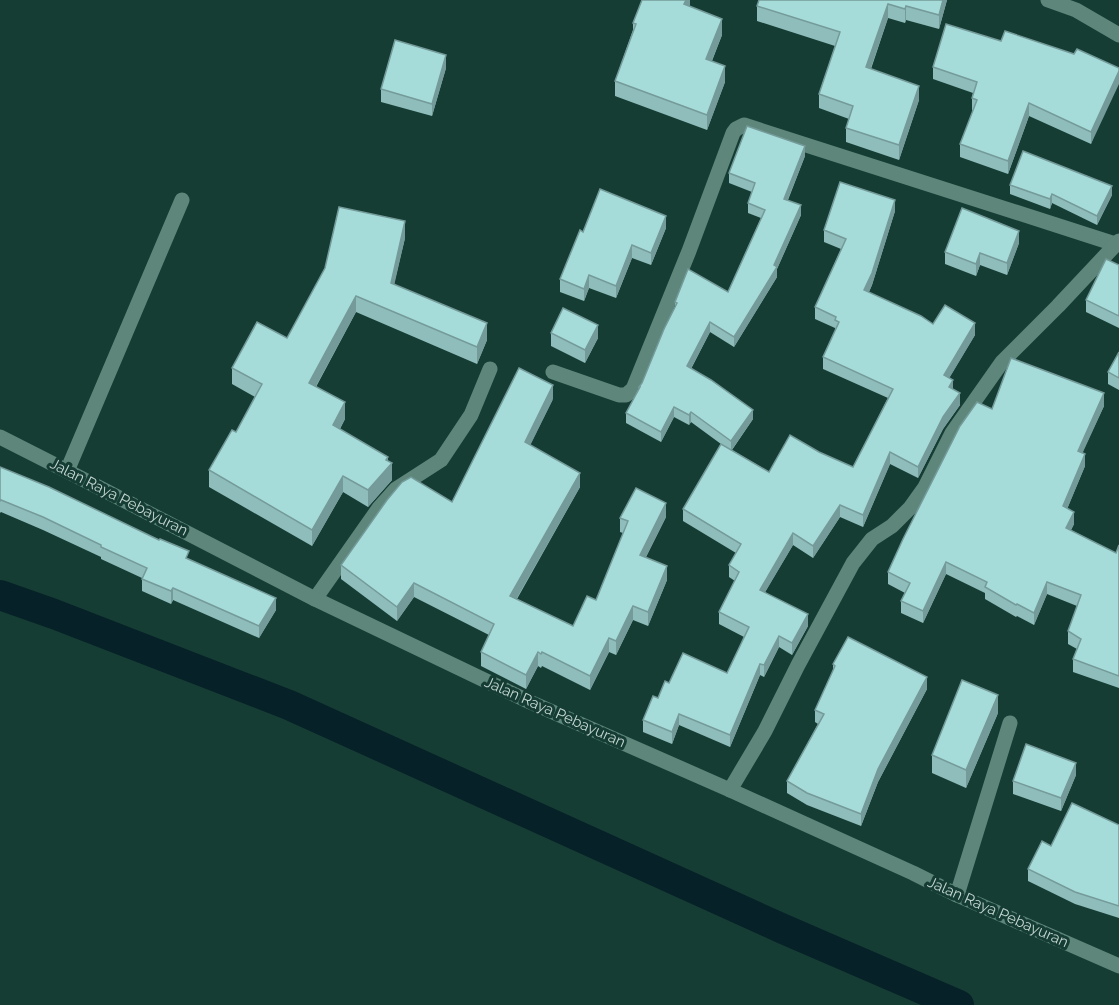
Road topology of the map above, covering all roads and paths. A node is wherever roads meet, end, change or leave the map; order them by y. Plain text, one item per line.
1 (1048, 0) edge
2 (1119, 35) edge
3 (182, 200) dead end
4 (1117, 242) edge
5 (490, 369) dead end
6 (553, 372) dead end
7 (0, 437) edge
8 (67, 471) junction
9 (315, 599) junction
10 (1010, 723) dead end
11 (730, 790) junction
12 (957, 895) junction
13 (1119, 966) edge

1 - 2 street
3 - 8 street
4 - 6 street
4 - 11 street
5 - 9 street
7 - 8 street, Jalan Raya Pebayuran
8 - 9 street, Jalan Raya Pebayuran
9 - 11 street, Jalan Raya Pebayuran
10 - 12 street
11 - 12 street, Jalan Raya Pebayuran
12 - 13 street, Jalan Raya Pebayuran

